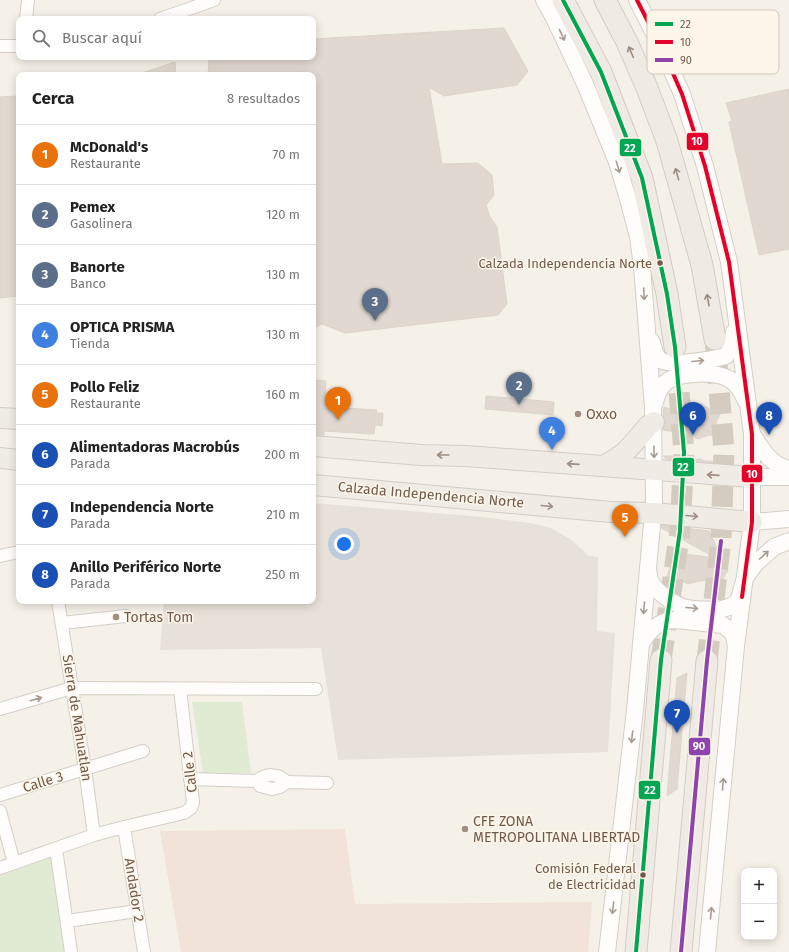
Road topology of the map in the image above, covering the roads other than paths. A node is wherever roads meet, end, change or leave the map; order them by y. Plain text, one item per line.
1 (28, 0) edge
2 (214, 0) edge
3 (544, 0) edge
4 (563, 0) edge
5 (605, 0) edge
6 (637, 0) edge
7 (26, 16) edge
8 (169, 16) edge
9 (647, 20) edge
10 (0, 46) edge
11 (16, 46) edge
12 (673, 74) edge
13 (736, 316) junction
14 (646, 321) junction
15 (715, 339) tunnel mouth
16 (676, 347) tunnel mouth
17 (749, 408) junction
18 (653, 415) junction
19 (0, 418) edge
20 (16, 419) edge
21 (752, 434) junction
22 (316, 446) edge
23 (0, 458) edge
24 (16, 460) edge
25 (603, 466) junction
26 (789, 469) edge
27 (654, 470) junction
28 (752, 477) junction
29 (789, 477) edge
30 (316, 485) edge
31 (653, 513) junction
32 (789, 519) edge
33 (752, 522) junction
34 (789, 541) edge
35 (16, 553) edge
36 (0, 556) edge
37 (648, 566) junction
38 (745, 578) junction
39 (59, 604) edge
40 (126, 616) dead end
41 (62, 623) junction
42 (641, 645) junction
43 (736, 646) junction
44 (661, 660) tunnel mouth
45 (707, 661) tunnel mouth
46 (72, 688) junction
47 (180, 689) junction
48 (316, 689) dead end
49 (0, 710) edge
50 (143, 751) dead end
51 (85, 769) junction
52 (190, 779) junction
53 (327, 784) dead end
54 (0, 796) edge
55 (0, 811) edge
56 (124, 827) junction
57 (94, 835) junction
58 (56, 849) junction
59 (14, 863) junction
60 (0, 868) edge
61 (137, 911) junction
62 (67, 921) junction
63 (71, 952) edge
64 (144, 952) edge
65 (607, 952) edge
66 (636, 952) edge
67 (681, 952) edge
68 (707, 952) edge

1 - 7 street
2 - 8 street
3 -> 14 street
4 - 16 highway
15 -> 5 highway
6 - 9 street
10 - 11 street
12 - 13 street
14 -> 13 street
13 - 17 street
14 - 18 street
17 - 18 street
17 - 21 street
18 - 25 main road
18 -> 27 street
19 - 20 main road
21 - 26 street
21 - 28 street
25 -> 22 main road
23 - 24 main road
25 - 27 main road
28 -> 27 main road
27 - 31 street
28 - 29 street
28 - 33 street
30 -> 31 main road, Calzada Independencia Norte
31 -> 33 main road, Calzada Independencia Norte
31 - 37 street
32 - 33 street, Calzada Independencia Norte
33 - 38 street
38 -> 34 street
35 - 36 street
37 -> 38 street
37 -> 42 street
38 - 43 street
39 - 41 street, Sierra de Mahuatlan
40 - 41 street
41 - 46 street, Sierra de Mahuatlan
42 - 43 street
42 -> 65 street
68 -> 43 street
44 - 66 highway
45 - 67 highway
46 - 47 street
49 -> 46 street
46 - 51 street, Sierra de Mahuatlan
47 - 48 street
47 - 52 street, Calle 2
50 - 51 street, Calle 3
51 - 54 street, Calle 3
51 - 57 street, Sierra de Mahuatlan
52 - 53 street
52 - 56 street, Calle 2
55 - 59 street
56 - 57 street
56 - 61 street, Andador 2
57 - 58 street
58 - 59 street
58 - 62 street
59 - 60 street
61 - 62 street
61 - 64 street, Andador 2
62 - 63 street

